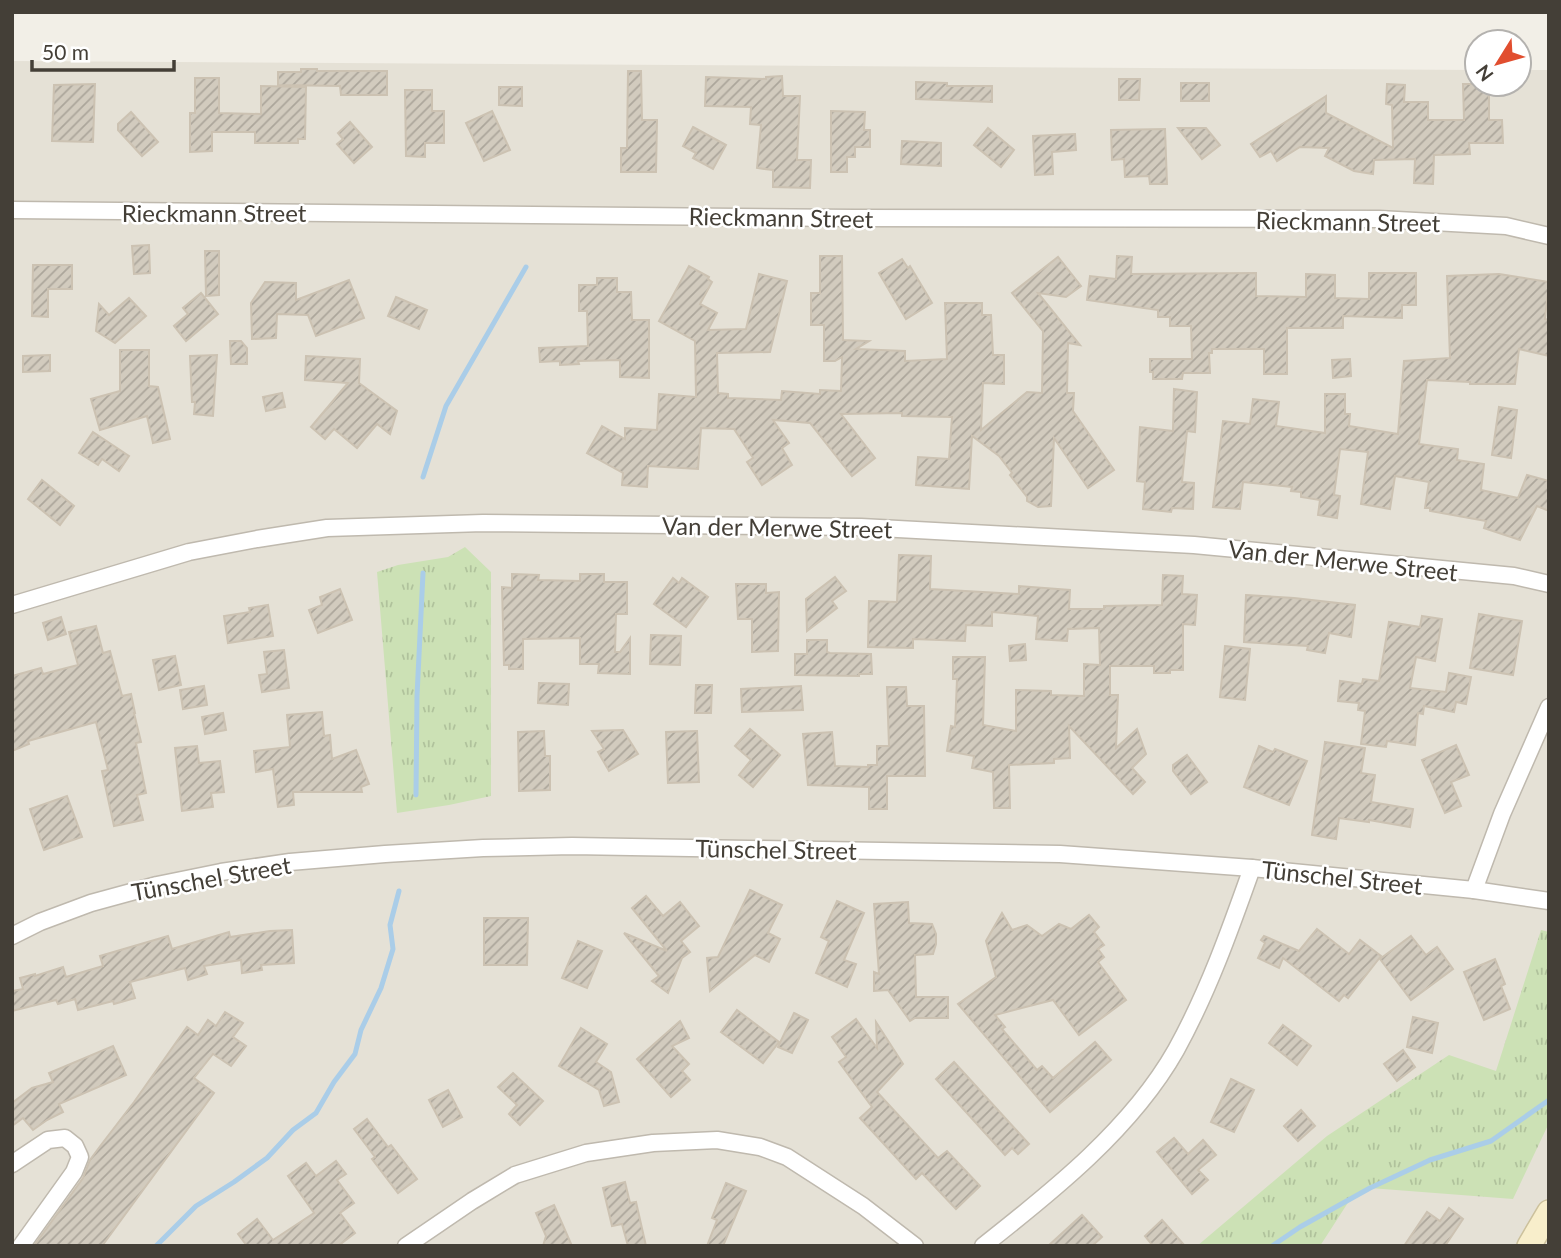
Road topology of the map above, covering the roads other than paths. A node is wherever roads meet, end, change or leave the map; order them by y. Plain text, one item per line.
1 (12, 210) edge
2 (1549, 236) edge
3 (1549, 584) edge
4 (12, 605) edge
5 (1549, 707) edge
6 (1252, 868) junction
7 (1474, 890) junction
8 (1549, 901) edge
9 (12, 936) edge
10 (12, 1164) edge
11 (1549, 1212) edge
12 (21, 1246) edge
13 (406, 1246) edge
14 (915, 1246) edge
15 (983, 1246) edge
16 (1529, 1246) edge

1 - 2 street, Rieckmann Street
3 - 4 street, Van der Merwe Street
5 - 7 street
6 - 7 street, Tünschel Street
6 - 9 street, Tünschel Street
6 - 15 street
7 - 8 street, Tünschel Street
10 - 12 street
11 - 16 street
13 - 14 street

